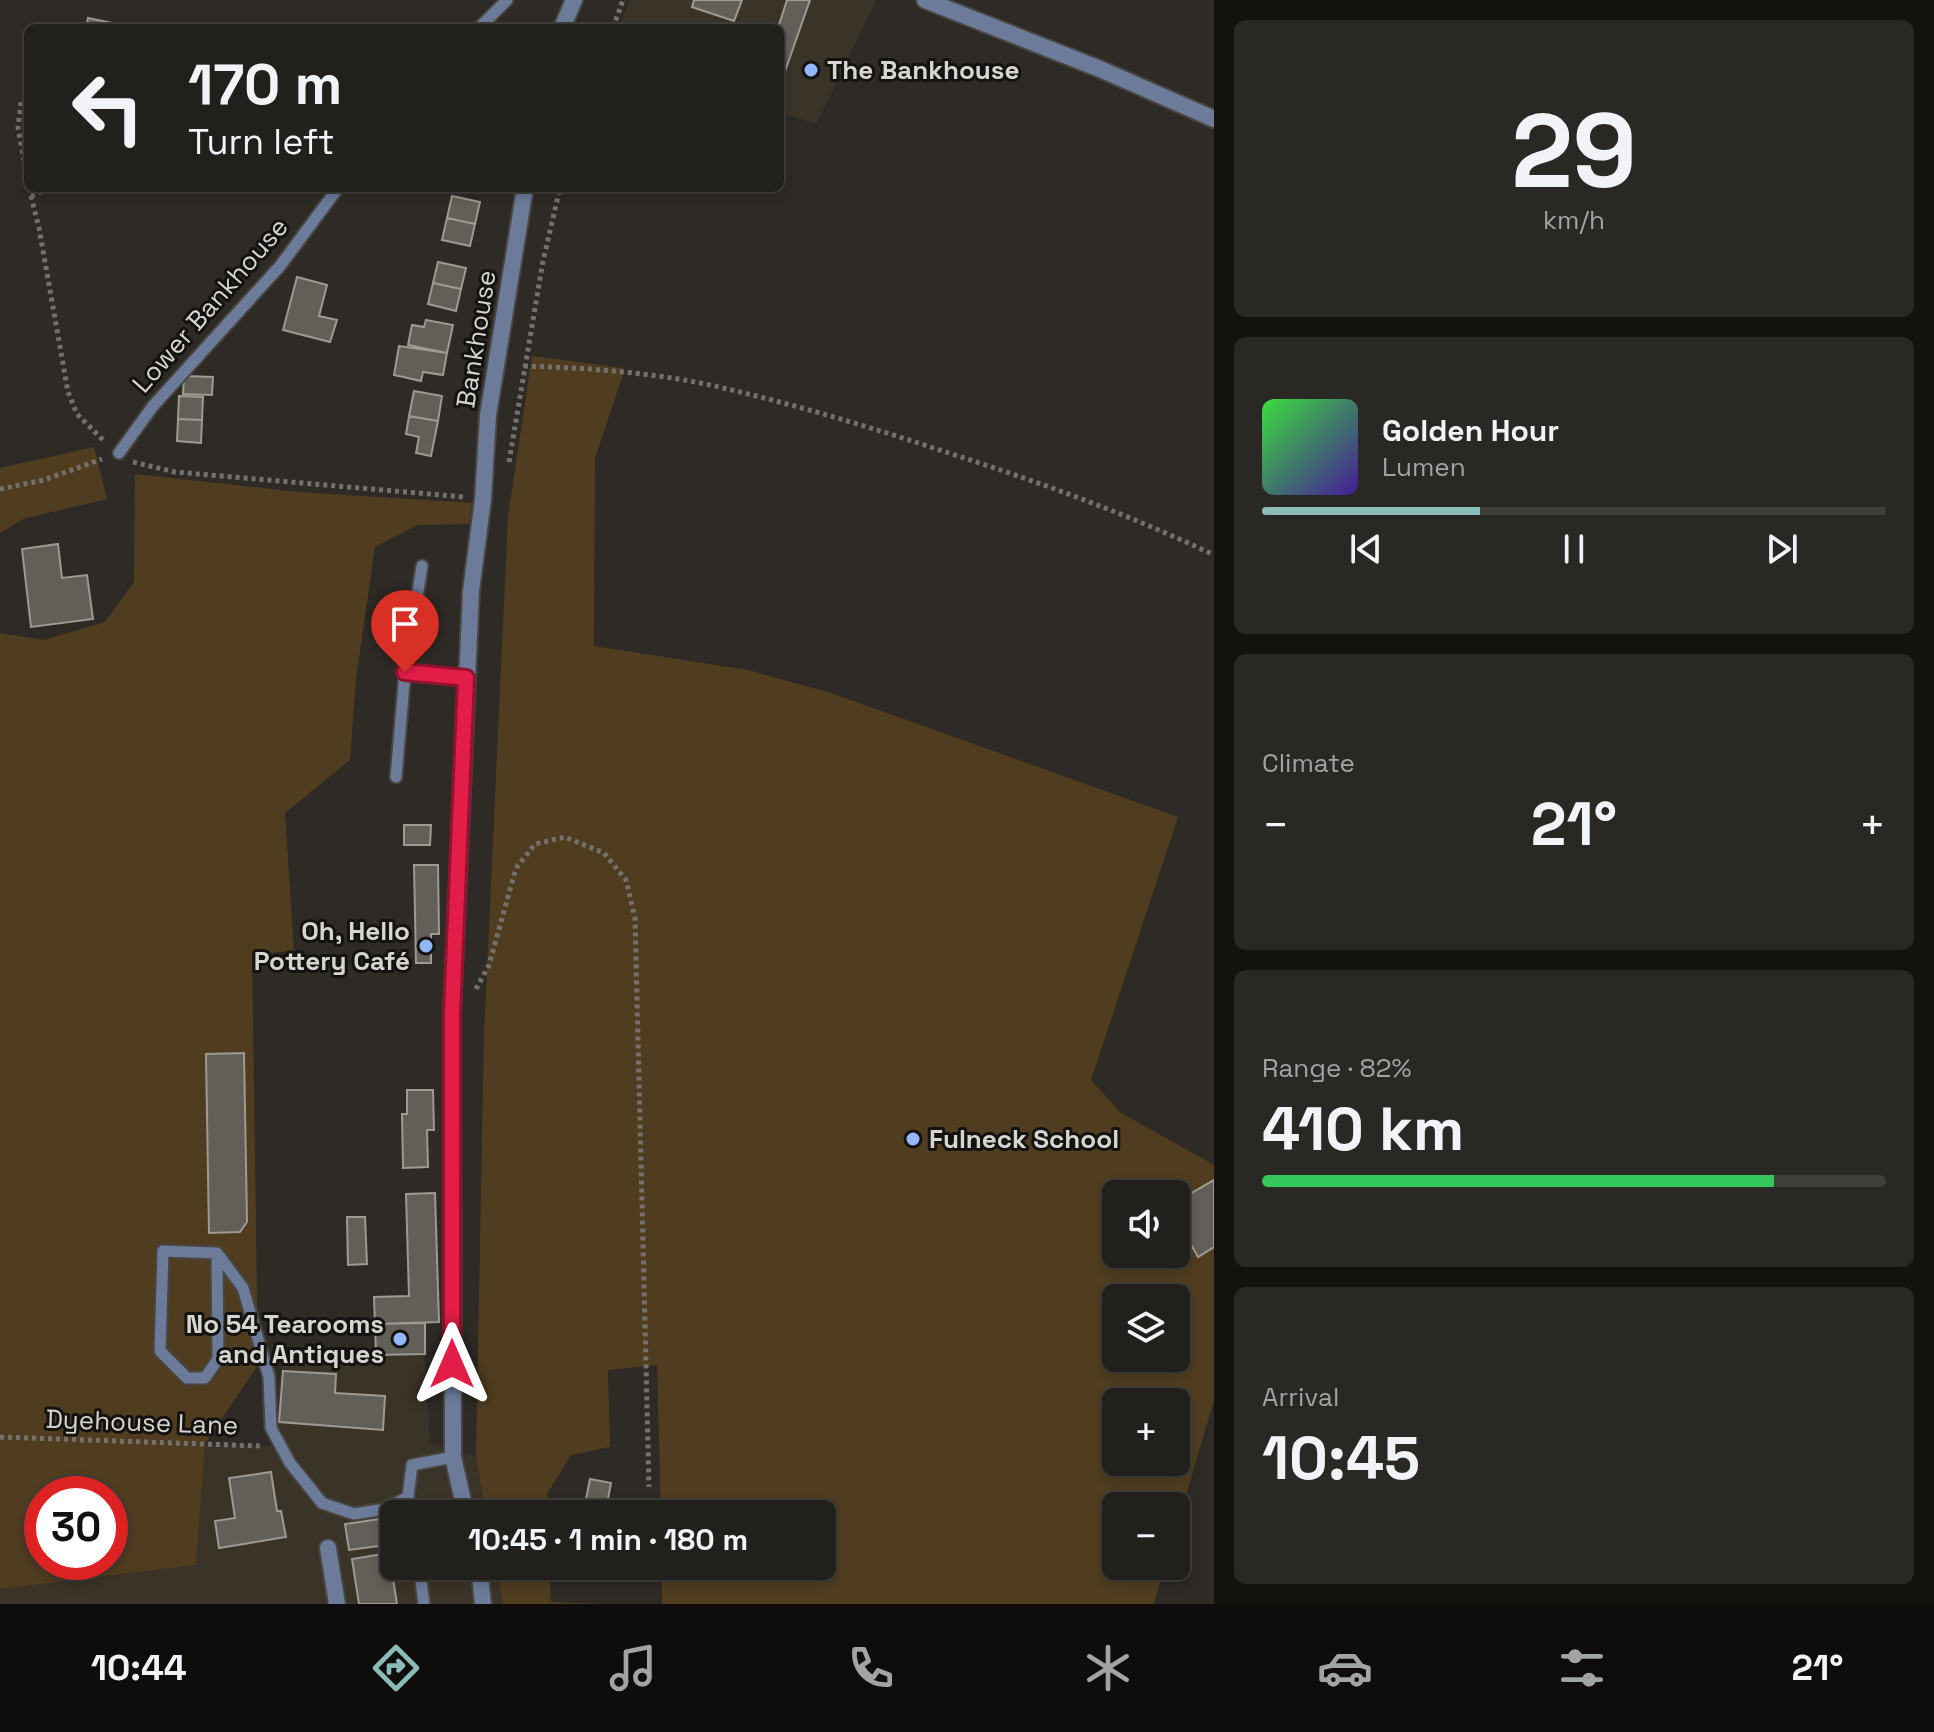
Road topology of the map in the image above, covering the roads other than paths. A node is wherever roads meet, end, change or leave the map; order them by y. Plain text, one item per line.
1 (507, 0) edge
2 (574, 0) edge
3 (925, 0) edge
4 (483, 24) edge
5 (564, 24) edge
6 (1214, 119) edge
7 (335, 192) edge
8 (524, 192) edge
9 (119, 453) road end
10 (422, 566) dead end
11 (405, 672) junction
12 (466, 678) junction
13 (396, 777) dead end
14 (217, 1253) junction
15 (453, 1457) junction
16 (408, 1497) junction
17 (409, 1500) edge
18 (463, 1500) edge
19 (328, 1548) dead end
20 (421, 1580) edge
21 (480, 1580) edge
22 (337, 1604) edge
23 (424, 1604) edge
24 (483, 1604) edge

1 - 4 lane
2 - 5 street
3 - 6 street
7 - 9 lane, Lower Bankhouse
8 - 12 street, Bankhouse
10 - 11 lane
11 - 12 lane
11 - 13 lane
12 - 15 street
14 - 14 lane
14 - 16 lane
15 - 16 lane
15 - 18 street
16 - 17 lane
19 - 22 street
20 - 23 lane
21 - 24 street

